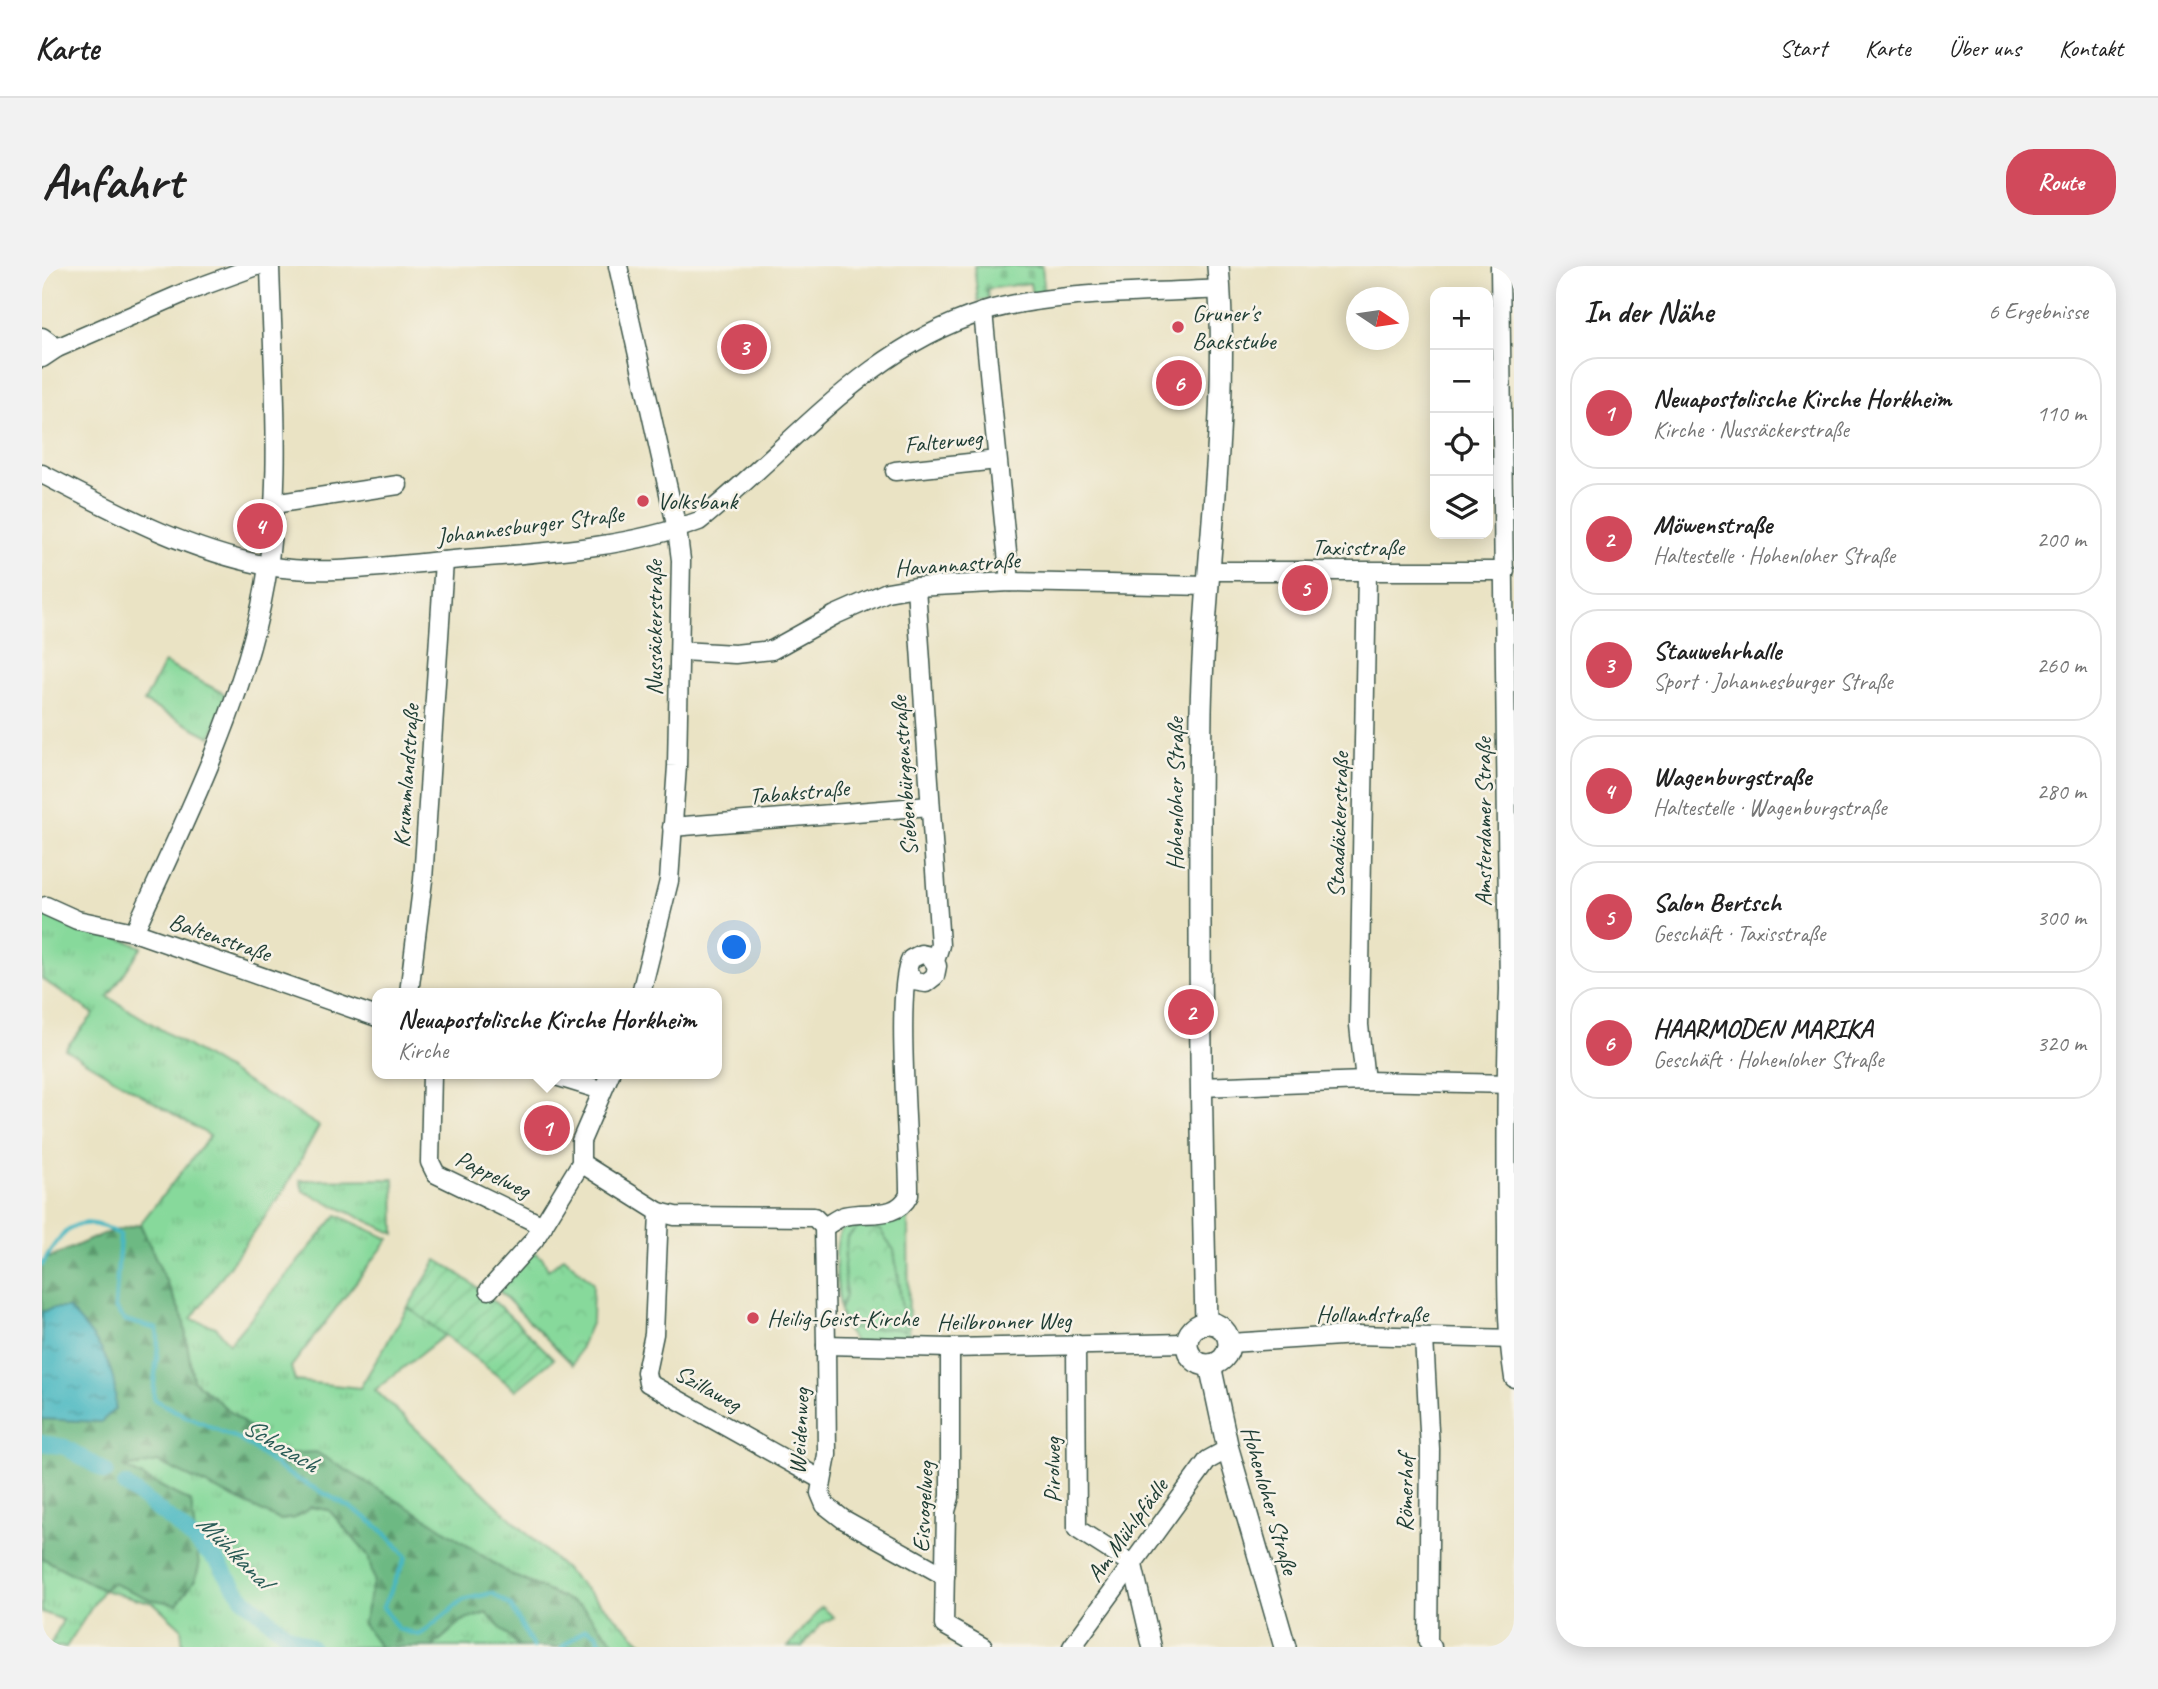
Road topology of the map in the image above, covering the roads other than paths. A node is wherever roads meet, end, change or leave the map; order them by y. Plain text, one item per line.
1 (257, 266) edge
2 (270, 266) edge
3 (618, 266) edge
4 (1218, 266) edge
5 (1500, 266) edge
6 (1220, 289) junction
7 (983, 312) junction
8 (47, 347) edge
9 (997, 460) junction
10 (895, 471) dead end
11 (42, 474) edge
12 (398, 485) dead end
13 (273, 504) junction
14 (677, 529) junction
15 (444, 561) junction
16 (267, 566) junction
17 (1505, 571) junction
18 (1367, 572) junction
19 (1209, 579) junction
20 (1010, 582) junction
21 (916, 587) junction
22 (680, 651) junction
23 (930, 806) junction
24 (672, 827) junction
25 (46, 906) dead end
26 (134, 932) junction
27 (410, 988) edge
28 (642, 988) edge
29 (372, 1015) edge
30 (432, 1079) edge
31 (566, 1079) edge
32 (607, 1079) edge
33 (1365, 1080) junction
34 (1510, 1084) edge
35 (1201, 1087) junction
36 (601, 1090) junction
37 (580, 1163) junction
38 (659, 1212) junction
39 (543, 1226) junction
40 (824, 1227) junction
41 (489, 1290) dead end
42 (1206, 1322) junction
43 (1424, 1338) junction
44 (1511, 1339) edge
45 (1186, 1343) junction
46 (1230, 1343) junction
47 (1076, 1344) junction
48 (826, 1345) junction
49 (950, 1348) junction
50 (1210, 1365) junction
51 (1514, 1378) edge
52 (1228, 1449) junction
53 (820, 1479) junction
54 (1133, 1565) junction
55 (945, 1576) junction
56 (983, 1647) edge
57 (1072, 1647) edge
58 (1152, 1647) edge
59 (1285, 1647) edge
60 (1432, 1647) edge

1 - 8 street
2 - 13 street
3 - 14 street, Nussäckerstraße
4 - 6 street, Hohenloher Straße
5 - 17 street, Amsterdamer Straße
6 - 7 street, Johannesburger Straße
6 - 19 street, Hohenloher Straße
7 - 9 street
7 - 14 street, Johannesburger Straße
9 - 10 street, Falterweg
9 - 20 street
11 - 16 street, Johannesburger Straße
12 - 13 street
13 - 16 street
14 - 15 street, Johannesburger Straße
14 - 22 street, Nussäckerstraße
15 - 16 street, Johannesburger Straße
15 - 27 street, Krummlandstraße
16 - 26 street
17 - 18 street, Taxisstraße
17 - 34 street, Amsterdamer Straße
18 - 19 street, Taxisstraße
18 - 33 street, Staadäckerstraße
19 - 20 street, Havannastraße
19 - 35 street, Hohenloher Straße
20 - 21 street, Havannastraße
21 - 22 street, Havannastraße
21 - 23 street, Siebenbürgenstraße
22 - 24 street, Nussäckerstraße
23 - 24 street, Tabakstraße
23 - 40 street, Siebenbürgenstraße
24 - 28 street, Nussäckerstraße
25 - 26 street, Baltenstraße
26 - 29 street, Baltenstraße
30 - 39 street, Pappelweg
31 - 36 street
32 - 36 street
33 - 34 street
33 - 35 street
34 - 44 street, Amsterdamer Straße
35 - 42 street, Hohenloher Straße
36 - 37 street
37 - 38 street
37 - 39 street
38 - 40 street
38 - 53 street, Szillaweg
39 - 41 street
40 - 48 street
42 - 45 street
42 - 46 street
43 - 44 street, Hollandstraße
43 - 46 street, Hollandstraße
43 - 60 street, Römerhof
44 - 51 street, Amsterdamer Straße
45 - 47 street, Heilbronner Weg
45 - 50 street
46 - 50 street
47 - 49 street, Heilbronner Weg
47 - 54 street, Pirolweg
48 - 49 street, Heilbronner Weg
48 - 53 street, Weidenweg
49 - 55 street, Eisvogelweg
50 - 52 street, Hohenloher Straße
52 - 54 street, Am Mühlpfädle
52 - 59 street, Hohenloher Straße
53 - 55 street, Weidenweg
54 - 57 street, Am Mühlpfädle
54 - 58 street
55 - 56 street, Eisvogelweg

